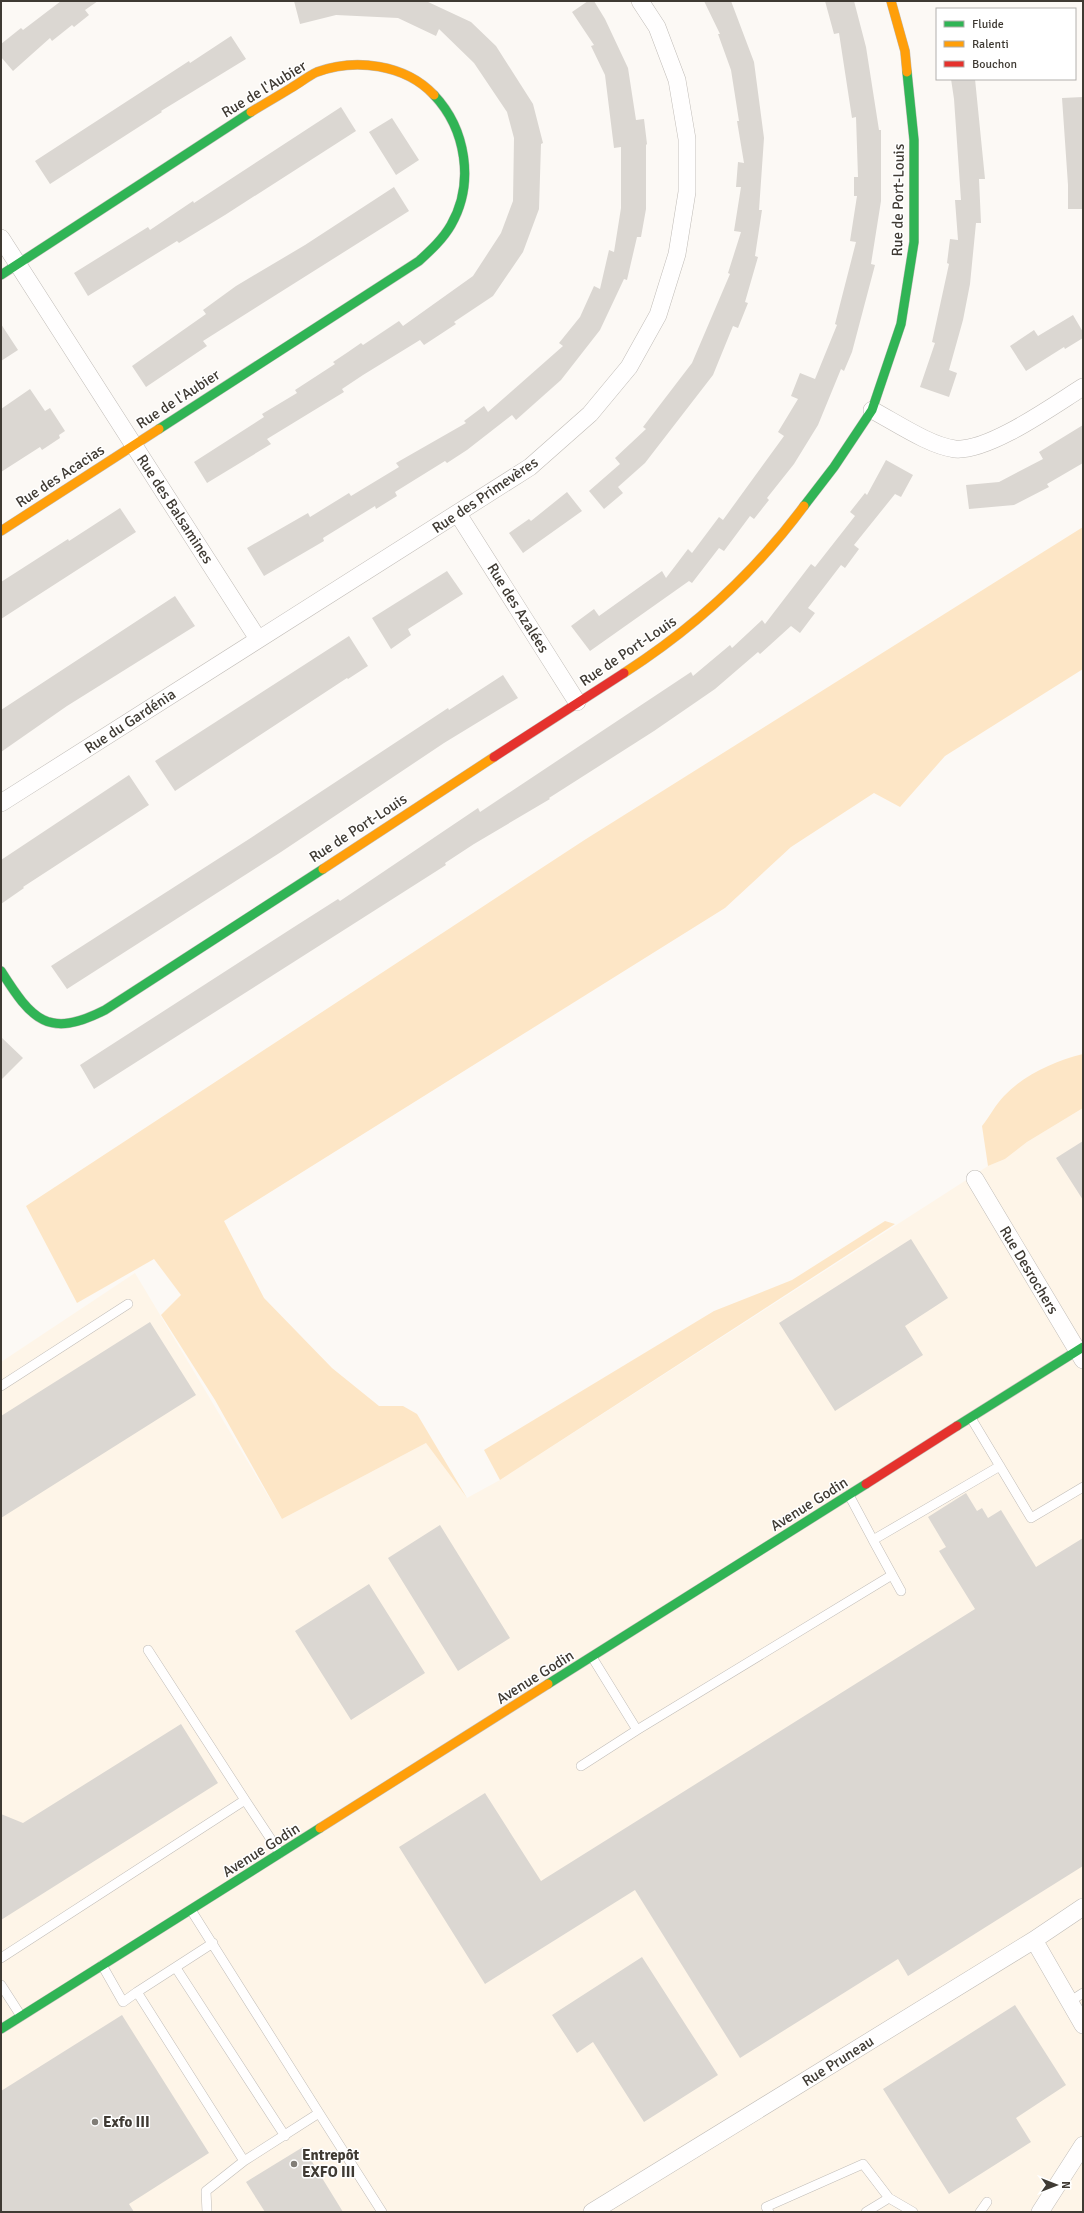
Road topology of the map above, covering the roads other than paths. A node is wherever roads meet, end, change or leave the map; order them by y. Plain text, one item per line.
1 (640, 1) edge
2 (891, 1) edge
3 (1, 238) edge
4 (18, 264) junction
5 (1, 275) edge
6 (1083, 386) edge
7 (872, 410) junction
8 (134, 444) junction
9 (458, 514) junction
10 (1, 531) edge
11 (258, 638) junction
12 (577, 702) junction
13 (1, 804) edge
14 (1, 971) edge
15 (976, 1179) dead end
16 (128, 1304) dead end
17 (1081, 1353) edge
18 (1, 1386) edge
19 (971, 1418) junction
20 (1000, 1466) junction
21 (1083, 1487) edge
22 (849, 1495) junction
23 (873, 1540) junction
24 (892, 1575) junction
25 (901, 1591) dead end
26 (148, 1650) dead end
27 (592, 1657) junction
28 (637, 1730) junction
29 (581, 1766) dead end
30 (245, 1800) junction
31 (280, 1854) junction
32 (1083, 1908) edge
33 (191, 1910) junction
34 (1034, 1940) junction
35 (214, 1943) junction
36 (1, 1958) edge
37 (102, 1965) junction
38 (176, 1968) junction
39 (1, 1985) edge
40 (137, 1992) junction
41 (1076, 1998) edge
42 (22, 2016) junction
43 (1083, 2025) edge
44 (1, 2030) edge
45 (319, 2113) junction
46 (285, 2136) junction
47 (1083, 2145) edge
48 (244, 2161) junction
49 (889, 2198) junction
50 (987, 2202) dead end
51 (207, 2212) edge
52 (382, 2212) edge
53 (592, 2212) edge
54 (769, 2212) edge
55 (866, 2212) edge
56 (913, 2212) edge
57 (980, 2212) edge
58 (1040, 2212) edge

1 - 9 street, Rue des Primevères
2 - 7 street, Rue de Port-Louis
3 - 4 street, Rue des Balsamines
4 - 5 street, Rue de l'Aubier
4 - 8 street, Rue des Balsamines
4 - 8 street, Rue de l'Aubier
6 - 7 street
7 - 12 street, Rue de Port-Louis
8 - 10 street, Rue des Acacias
8 - 11 street, Rue des Balsamines
9 - 11 street, Rue des Primevères
9 - 12 street, Rue des Azalées
11 - 13 street, Rue du Gardénia
12 - 14 street, Rue de Port-Louis
15 - 17 street, Rue Desrochers
16 - 18 lane
17 - 19 street, Avenue Godin
19 - 20 lane
19 - 22 street, Avenue Godin
20 - 21 lane
20 - 23 lane
22 - 23 lane
22 - 27 street, Avenue Godin
23 - 24 lane
24 - 25 lane
24 - 28 lane
26 - 30 lane
27 - 28 lane
27 - 31 street, Avenue Godin
28 - 29 lane
30 - 31 lane
30 - 36 lane
31 - 33 street, Avenue Godin
32 - 34 street, Rue Pruneau
33 - 35 lane
33 - 37 street, Avenue Godin
34 - 41 street
34 - 53 street, Rue Pruneau
35 - 38 lane
35 - 45 lane
37 - 40 lane
37 - 42 street, Avenue Godin
38 - 40 lane
38 - 46 lane
39 - 42 lane
40 - 48 lane
41 - 43 street
42 - 44 street, Avenue Godin
45 - 46 lane
45 - 52 lane
46 - 48 lane
47 - 58 street
48 - 51 lane
49 - 54 lane
49 - 55 lane
49 - 56 lane
50 - 57 lane

